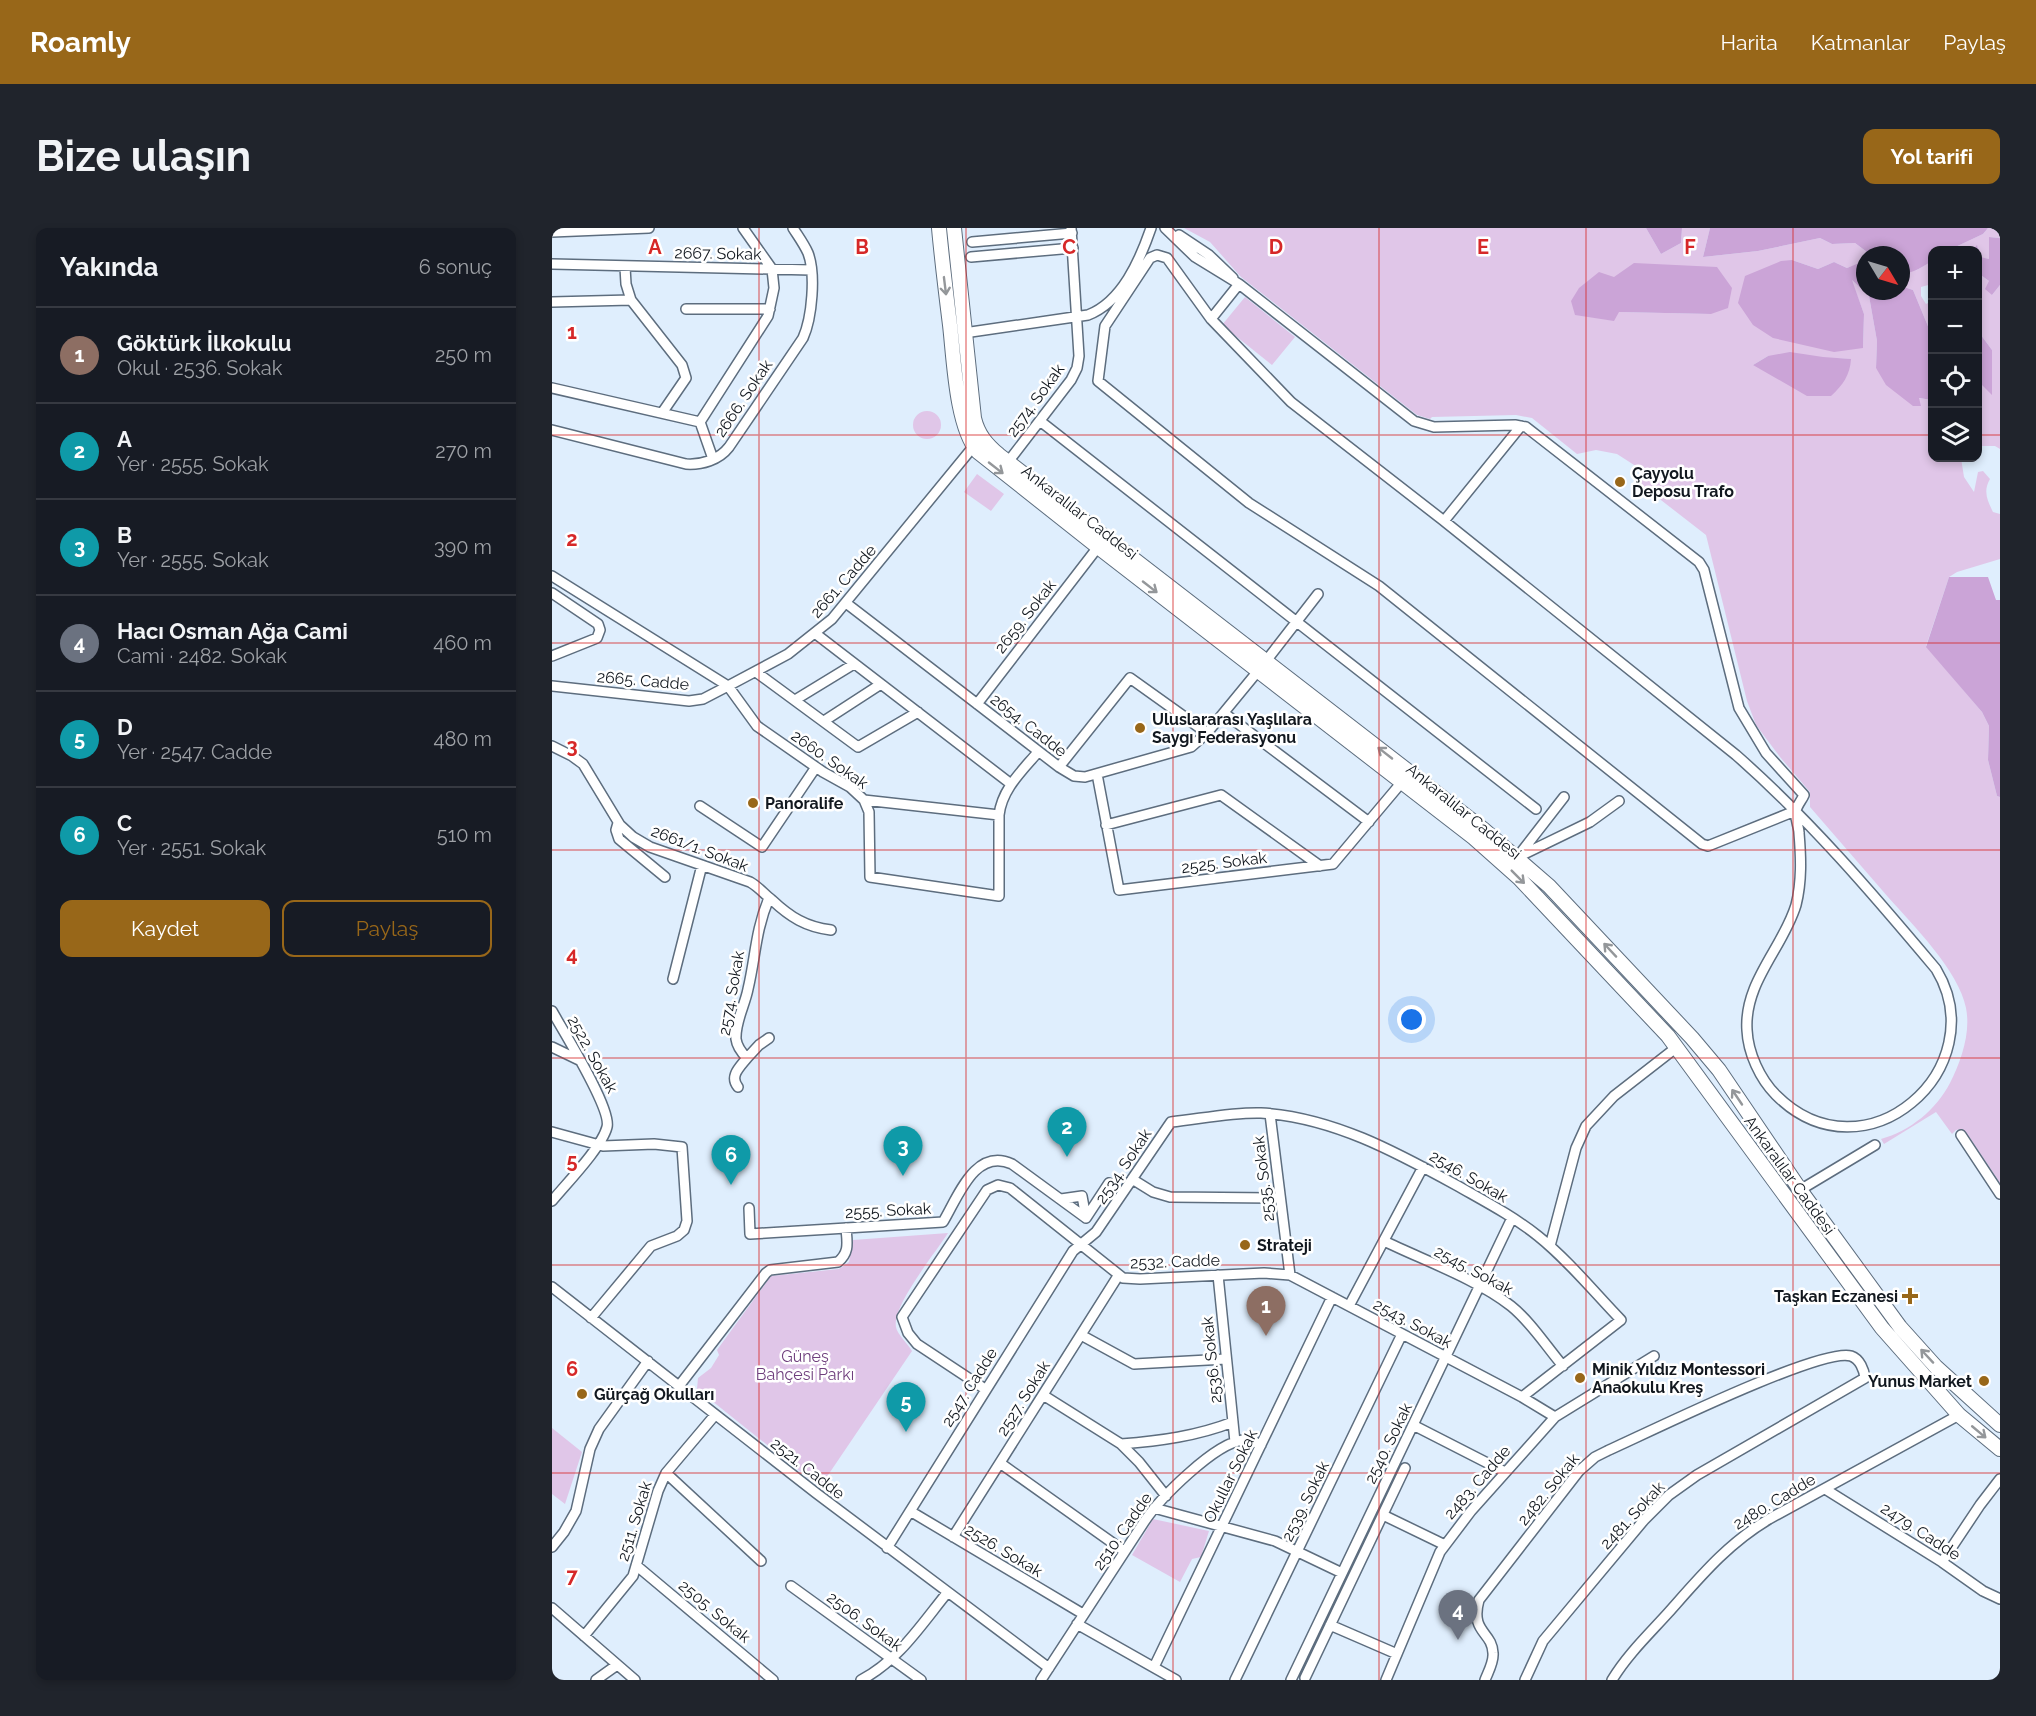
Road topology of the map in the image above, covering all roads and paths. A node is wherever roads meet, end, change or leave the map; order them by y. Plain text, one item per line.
1 (647, 228) edge
2 (743, 228) edge
3 (793, 228) edge
4 (939, 228) edge
5 (954, 228) edge
6 (1151, 228) edge
7 (1167, 228) edge
8 (1072, 231) edge
9 (552, 232) edge
10 (972, 242) dead end
11 (1073, 248) junction
12 (971, 257) dead end
13 (552, 264) edge
14 (625, 267) junction
15 (772, 269) junction
16 (811, 270) junction
17 (1239, 284) junction
18 (631, 300) junction
19 (552, 302) edge
20 (686, 309) dead end
21 (770, 309) junction
22 (1078, 316) junction
23 (1211, 319) junction
24 (964, 333) junction
25 (552, 388) edge
26 (662, 413) junction
27 (1040, 421) junction
28 (700, 422) junction
29 (1521, 426) junction
30 (552, 430) edge
31 (977, 442) junction
32 (713, 459) junction
33 (1008, 462) junction
34 (1444, 521) junction
35 (1098, 547) junction
36 (552, 576) edge
37 (552, 593) edge
38 (1318, 594) dead end
39 (846, 603) junction
40 (1296, 622) junction
41 (816, 634) junction
42 (552, 656) edge
43 (854, 664) junction
44 (1262, 666) junction
45 (756, 672) junction
46 (882, 684) junction
47 (552, 686) edge
48 (728, 686) junction
49 (795, 700) junction
50 (977, 704) junction
51 (918, 712) junction
52 (1224, 713) junction
53 (824, 722) junction
54 (1207, 733) junction
55 (552, 746) edge
56 (1038, 752) junction
57 (816, 767) junction
58 (1059, 767) junction
59 (1097, 774) junction
60 (1402, 782) junction
61 (1011, 784) junction
62 (1564, 797) dead end
63 (864, 800) junction
64 (1619, 801) dead end
65 (700, 806) dead end
66 (1536, 809) dead end
67 (1795, 811) junction
68 (999, 815) junction
69 (1369, 822) junction
70 (618, 823) junction
71 (1106, 825) junction
72 (1518, 857) junction
73 (702, 865) junction
74 (1320, 866) junction
75 (664, 877) dead end
76 (769, 898) junction
77 (831, 930) dead end
78 (673, 979) dead end
79 (552, 1011) edge
80 (769, 1038) dead end
81 (1692, 1038) junction
82 (552, 1047) edge
83 (1677, 1047) junction
84 (747, 1058) junction
85 (579, 1060) junction
86 (738, 1087) dead end
87 (1270, 1114) junction
88 (552, 1132) edge
89 (1961, 1135) dead end
90 (597, 1145) junction
91 (1875, 1145) dead end
92 (1423, 1167) junction
93 (1132, 1179) junction
94 (1109, 1183) dead end
95 (1800, 1190) junction
96 (2000, 1194) edge
97 (1280, 1198) junction
98 (1061, 1200) junction
99 (552, 1201) edge
100 (749, 1208) dead end
101 (1086, 1218) junction
102 (1512, 1218) junction
103 (846, 1228) junction
104 (1384, 1241) junction
105 (1080, 1245) junction
106 (1550, 1246) junction
107 (1218, 1275) junction
108 (1290, 1275) junction
109 (1118, 1276) junction
110 (1480, 1286) junction
111 (552, 1287) edge
112 (1873, 1290) junction
113 (1332, 1297) junction
114 (1861, 1300) junction
115 (1349, 1306) junction
116 (591, 1317) junction
117 (1402, 1334) junction
118 (1081, 1335) junction
119 (1654, 1356) dead end
120 (1446, 1357) junction
121 (1226, 1359) junction
122 (648, 1361) junction
123 (1563, 1366) junction
124 (1865, 1378) joint
125 (679, 1386) junction
126 (985, 1389) junction
127 (1043, 1395) junction
128 (1522, 1397) junction
129 (1975, 1403) junction
130 (715, 1415) junction
131 (1959, 1415) junction
132 (1556, 1417) junction
133 (1233, 1422) junction
134 (1413, 1425) junction
135 (2000, 1425) edge
136 (1235, 1442) junction
137 (1121, 1444) junction
138 (1261, 1445) junction
139 (2000, 1449) edge
140 (1000, 1462) junction
141 (1405, 1468) dead end
142 (1505, 1472) junction
143 (666, 1473) junction
144 (2000, 1479) edge
145 (1825, 1489) junction
146 (1166, 1496) junction
147 (1154, 1508) junction
148 (910, 1511) junction
149 (1383, 1515) junction
150 (1222, 1527) junction
151 (952, 1537) junction
152 (1359, 1538) junction
153 (1370, 1542) junction
154 (1444, 1545) junction
155 (552, 1547) edge
156 (887, 1548) junction
157 (1125, 1551) junction
158 (1297, 1551) junction
159 (761, 1561) dead end
160 (1942, 1562) junction
161 (637, 1566) junction
162 (1342, 1573) junction
163 (791, 1586) dead end
164 (947, 1593) junction
165 (2000, 1599) edge
166 (552, 1608) edge
167 (1083, 1614) junction
168 (1077, 1624) junction
169 (1330, 1625) junction
170 (584, 1636) junction
171 (1397, 1654) junction
172 (891, 1659) junction
173 (617, 1665) junction
174 (1154, 1667) junction
175 (1049, 1668) junction
176 (1305, 1678) dead end
177 (596, 1680) edge
178 (635, 1680) edge
179 (772, 1680) edge
180 (861, 1680) edge
181 (921, 1680) edge
182 (1041, 1680) edge
183 (1176, 1680) edge
184 (1235, 1680) edge
185 (1291, 1680) edge
186 (1386, 1680) edge
187 (1485, 1680) edge
188 (1525, 1680) edge
189 (1612, 1680) edge

1 - 9 street
2 - 15 street
3 - 16 street, 2666. Sokak
4 -> 31 main road, Ankaralılar Caddesi
5 - 24 main road, Ankaralılar Caddesi
6 - 22 street
7 - 17 street
8 - 10 street
8 - 11 street, 2574. Sokak
11 - 12 street
11 - 22 street, 2574. Sokak
13 - 14 street, 2667. Sokak
14 - 15 street, 2667. Sokak
14 - 18 street
15 - 16 street, 2667. Sokak
15 - 21 street
16 - 32 street, 2666. Sokak
17 - 23 street
17 - 29 street
18 - 19 street
18 - 26 street
20 - 21 street
21 - 28 street
22 - 24 street
22 - 27 street, 2574. Sokak
23 - 34 street
23 - 67 street
24 - 31 main road, Ankaralılar Caddesi
25 - 26 street
26 - 28 street
27 - 33 street, 2574. Sokak
27 - 40 street
28 - 32 street
29 - 34 street
29 - 67 street
30 - 32 street, 2666. Sokak
31 - 33 main road, Ankaralılar Caddesi
31 -> 35 main road, Ankaralılar Caddesi
31 - 39 street, 2661. Cadde
33 - 44 main road, Ankaralılar Caddesi
34 - 67 street
35 -> 44 main road, Ankaralılar Caddesi
35 - 50 street, 2659. Sokak
36 - 48 street
37 - 42 street
38 - 40 street, 2654. Cadde
39 - 41 street, 2661. Cadde
39 - 50 street, 2654. Cadde
40 - 44 street, 2654. Cadde
40 - 66 street
41 - 43 street
41 - 45 street, 2661. Cadde
43 - 46 street
43 - 49 street
44 - 52 street, 2654. Cadde
44 - 60 main road, Ankaralılar Caddesi
72 -> 44 main road, Ankaralılar Caddesi
45 - 48 street, 2661. Cadde
45 - 49 street
46 - 51 street
46 - 53 street
47 - 48 street, 2665. Cadde
48 - 57 street, 2660. Sokak
49 - 53 street
50 - 56 street, 2654. Cadde
51 - 53 street
51 - 61 street
52 - 54 street, 2654. Cadde
52 - 69 street
54 - 58 street
54 - 59 street, 2654. Cadde
55 - 70 street, 2661/1. Sokak
56 - 58 street, 2654. Cadde
56 - 61 street
57 - 63 street, 2660. Sokak
57 - 65 street
58 - 59 street, 2654. Cadde
59 - 71 street
60 - 69 street
60 -> 83 main road, Ankaralılar Caddesi
61 - 68 street
62 - 72 street
63 - 68 street
63 - 68 street, 2660. Sokak
64 - 72 street
67 - 67 street
69 - 74 street, 2525. Sokak
70 - 73 street, 2661/1. Sokak
70 - 75 street
71 - 74 street
71 - 74 street, 2525. Sokak
81 -> 72 main road, Ankaralılar Caddesi
73 - 76 street, 2661/1. Sokak
73 - 78 street
76 - 77 street, 2661/1. Sokak
76 - 84 street, 2574. Sokak
79 - 85 street, 2522. Sokak
80 - 84 street
81 - 83 main road
95 -> 81 main road, Ankaralılar Caddesi
82 - 85 street
83 - 106 street
83 - 114 main road, Ankaralılar Caddesi
84 - 86 street
85 - 90 street, 2522. Sokak
87 - 92 street, 2546. Sokak
87 - 93 street, 2534. Sokak
87 - 97 street, 2535. Sokak
88 - 90 street
89 - 96 street
90 - 99 street, 2522. Sokak
90 - 116 street
91 - 95 street
92 - 102 street, 2546. Sokak
92 - 104 street
93 - 97 street
93 - 105 street, 2534. Sokak
94 - 101 street
95 - 112 main road, Ankaralılar Caddesi
97 - 108 street, 2535. Sokak
98 - 101 street, 2555. Sokak
98 - 101 street
98 - 103 street, 2555. Sokak
100 - 103 street, 2555. Sokak
102 - 106 street, 2546. Sokak
102 - 110 street, 2540. Sokak
103 - 125 street
104 - 110 street, 2545. Sokak
104 - 115 street
105 - 109 street, 2532. Cadde
105 - 126 street, 2547. Cadde
105 - 126 street, 2532. Cadde
106 - 123 street, 2546. Sokak
107 - 108 street, 2532. Cadde
107 - 109 street, 2532. Cadde
107 - 121 street, 2536. Sokak
108 - 113 street, 2543. Sokak
109 - 118 street, 2527. Sokak
110 - 120 street, 2540. Sokak
110 - 123 street, 2545. Sokak
111 - 116 street, 2521. Cadde
112 - 114 main road
129 -> 112 main road, Ankaralılar Caddesi
113 - 115 street, 2543. Sokak
113 - 138 street, Okullar Sokak
114 - 131 main road, Ankaralılar Caddesi
115 - 117 street, 2543. Sokak
116 - 122 street, 2521. Cadde
117 - 120 street, 2543. Sokak
117 - 158 street, 2539. Sokak
118 - 121 street
118 - 127 street, 2527. Sokak
119 - 132 street, 2483. Cadde
120 - 128 street, 2543. Sokak
120 - 134 street, 2540. Sokak
121 - 133 street, 2536. Sokak
122 - 125 street, 2521. Cadde
122 - 155 street
123 - 128 street
124 - 187 street, 2482. Sokak
124 - 188 street, 2481. Sokak
125 - 130 street, 2521. Cadde
126 - 148 street, 2547. Cadde
127 - 137 street
127 - 140 street, 2527. Sokak
128 - 132 street, 2543. Sokak
129 - 131 main road
129 - 135 main road, Ankaralılar Caddesi
130 - 143 street, 2511. Sokak
130 - 156 street, 2521. Cadde
131 -> 139 main road, Ankaralılar Caddesi
131 - 145 street, 2480. Cadde
132 - 142 street, 2483. Cadde
133 - 136 street, 2536. Sokak
133 - 137 street
134 - 142 street
134 - 152 street, 2540. Sokak
136 - 138 street
136 - 146 street, 2510. Cadde
137 - 146 street
138 - 150 street, Okullar Sokak
140 - 151 street, 2527. Sokak
140 - 157 street
141 - 149 street
142 - 154 street, 2483. Cadde
143 - 159 street
143 - 161 street, 2511. Sokak
144 - 160 street
145 - 160 street, 2479. Cadde
145 - 189 street, 2480. Cadde
146 - 147 street, 2510. Cadde
147 - 150 street
147 - 157 street, 2510. Cadde
148 - 151 street, 2526. Sokak
148 - 156 street, 2547. Cadde
149 - 153 street
149 - 154 street
150 - 158 street
150 - 174 street, Okullar Sokak
151 - 167 street, 2526. Sokak
152 - 153 street
152 - 162 street, 2540. Sokak
153 - 169 street
154 - 171 street, 2483. Cadde
156 - 164 street, 2521. Cadde
157 - 167 street, 2510. Cadde
158 - 162 street
158 - 184 street, 2539. Sokak
160 - 165 street, 2479. Cadde
161 - 170 street, 2511. Sokak
161 - 179 street, 2505. Sokak
162 - 185 street, 2540. Sokak
163 - 172 street, 2506. Sokak
164 - 172 street
164 - 175 street, 2521. Cadde
166 - 170 street
167 - 168 street, 2510. Cadde
168 - 174 street
168 - 175 street, 2510. Cadde
169 - 171 street
169 - 176 street
170 - 173 street
171 - 186 street, 2483. Cadde
172 - 180 street
172 - 181 street, 2506. Sokak
173 - 177 street
173 - 178 street
174 - 183 street
175 - 182 street, 2510. Cadde

